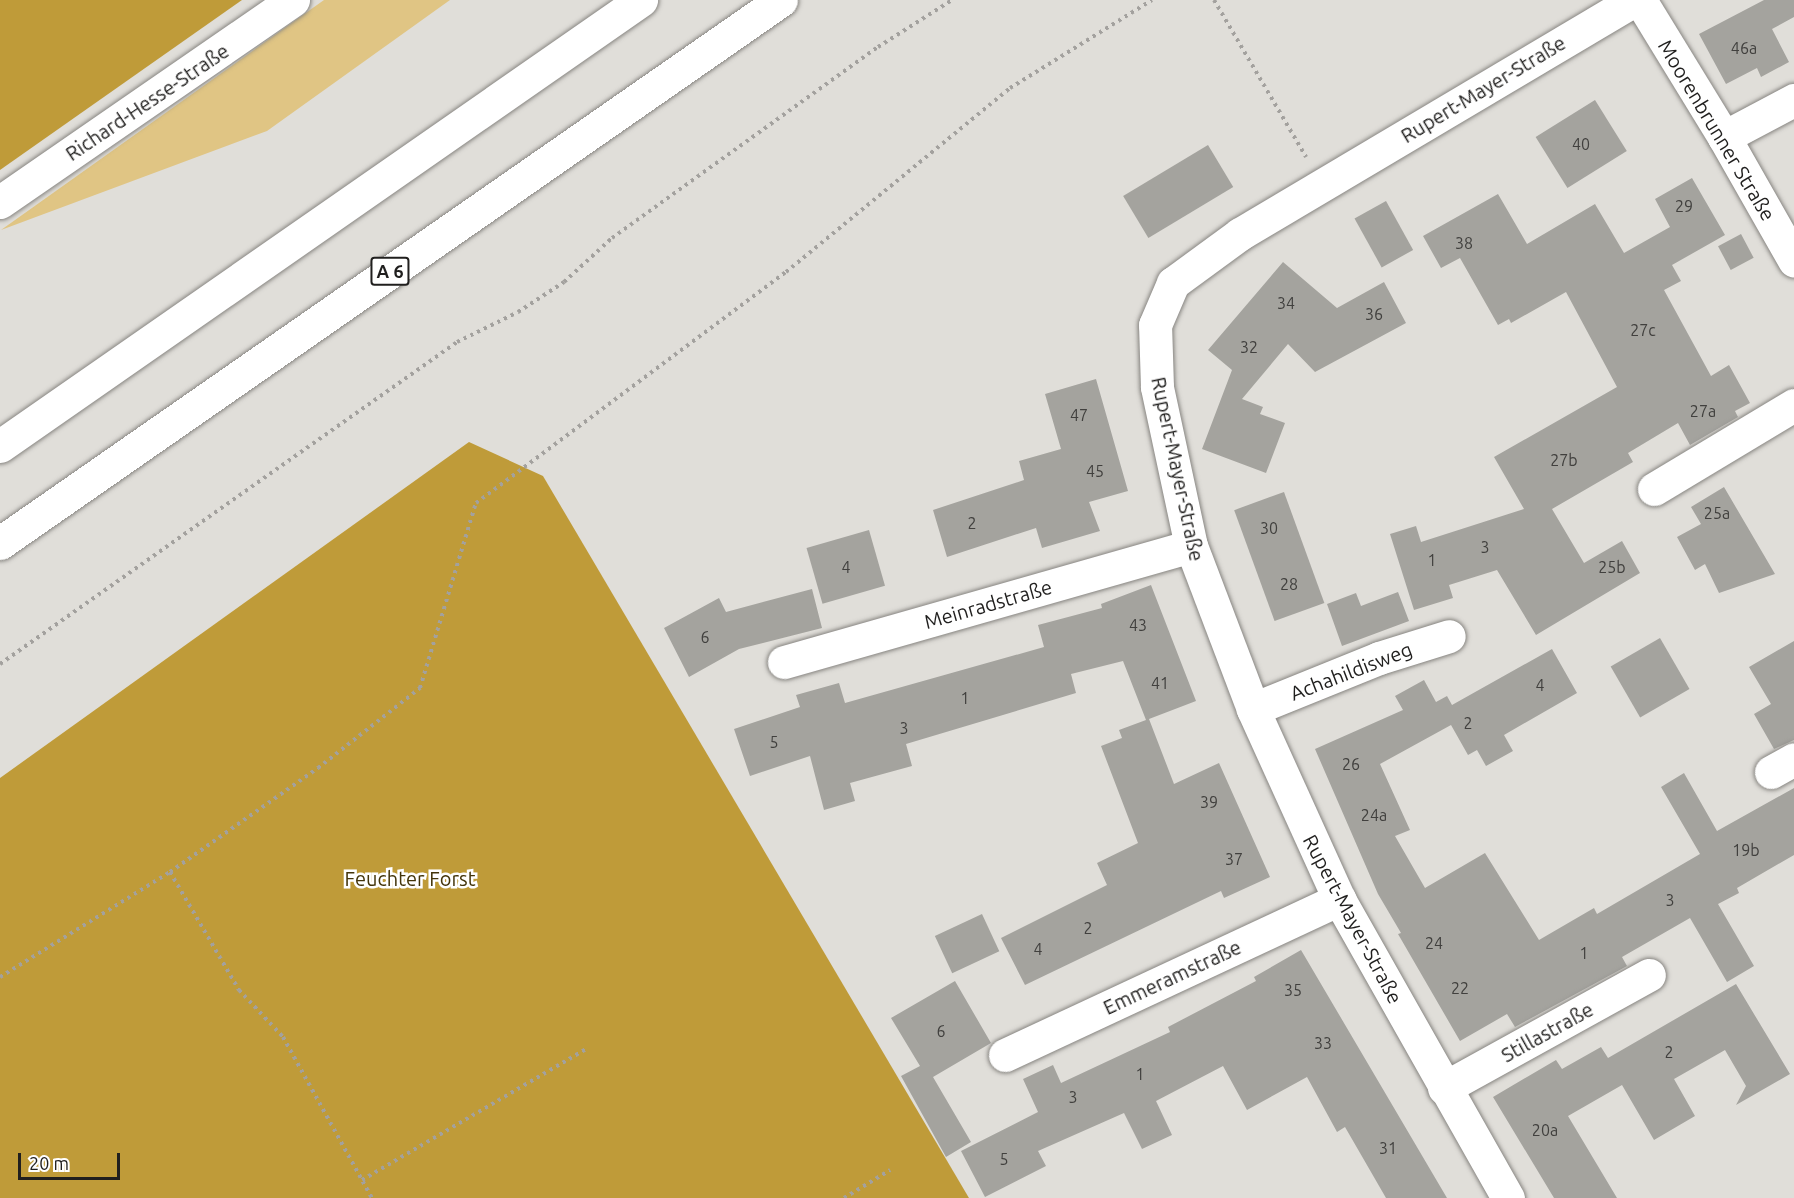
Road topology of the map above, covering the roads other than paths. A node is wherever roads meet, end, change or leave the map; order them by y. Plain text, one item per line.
1 (293, 0) edge
2 (641, 0) edge
3 (781, 0) edge
4 (1634, 0) edge
5 (1640, 0) edge
6 (1794, 100) edge
7 (1724, 137) junction
8 (0, 202) edge
9 (1794, 260) edge
10 (1794, 405) edge
11 (0, 446) edge
12 (1654, 489) dead end
13 (0, 543) edge
14 (1191, 546) junction
15 (1449, 636) dead end
16 (784, 662) dead end
17 (1253, 709) junction
18 (1339, 899) junction
19 (1649, 975) dead end
20 (1005, 1055) dead end
21 (1444, 1088) junction
22 (1508, 1198) edge

1 - 8 main road, Richard-Hesse-Straße
2 - 11 main road
3 - 13 main road, A 6
4 - 14 main road, Rupert-Mayer-Straße
5 - 7 main road, Moorenbrunner Straße
6 - 7 main road
7 - 9 main road, Moorenbrunner Straße
10 - 12 main road
14 - 16 main road, Meinradstraße
14 - 17 main road, Rupert-Mayer-Straße
15 - 17 main road, Achahildisweg
17 - 18 main road, Rupert-Mayer-Straße
18 - 20 main road, Emmeramstraße
18 - 21 main road, Rupert-Mayer-Straße
19 - 21 main road, Stillastraße
21 - 22 main road, Rupert-Mayer-Straße

